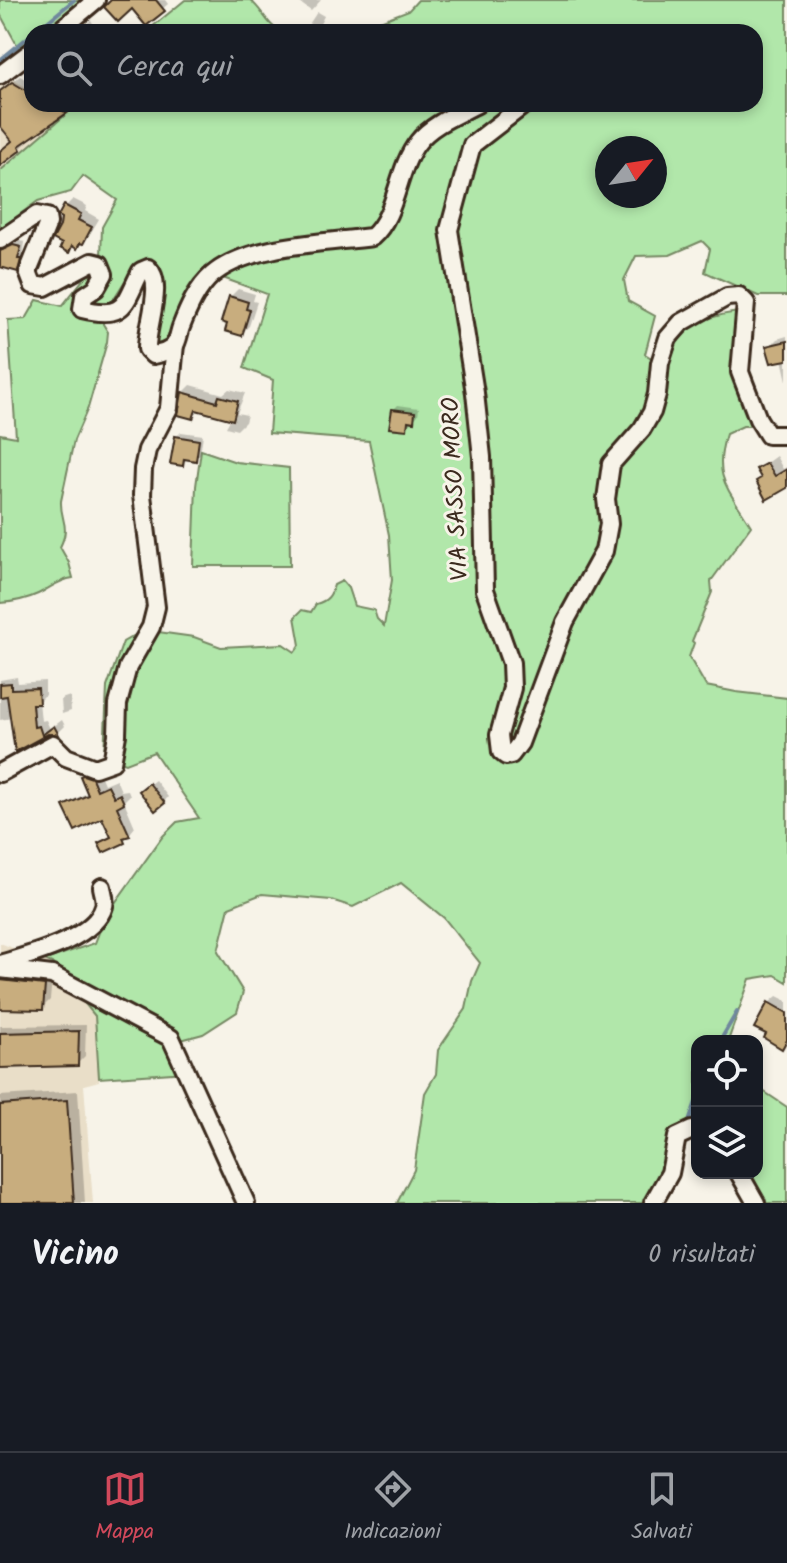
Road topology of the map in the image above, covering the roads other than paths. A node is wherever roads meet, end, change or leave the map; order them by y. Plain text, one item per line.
1 (96, 0) edge
2 (68, 24) edge
3 (24, 57) edge
4 (0, 75) edge
5 (462, 112) edge
6 (515, 112) edge
7 (0, 240) edge
8 (175, 344) junction
9 (787, 435) edge
10 (0, 773) edge
11 (102, 887) dead end
12 (0, 967) edge
13 (691, 1130) edge
14 (742, 1179) edge
15 (246, 1203) edge
16 (653, 1203) edge
17 (756, 1203) edge

1 - 2 street
3 - 4 street
5 - 8 street
6 - 9 street, VIA SASSO MORO
7 - 8 street
8 - 10 street
11 - 12 street
12 - 15 street
13 - 16 street
14 - 17 street

